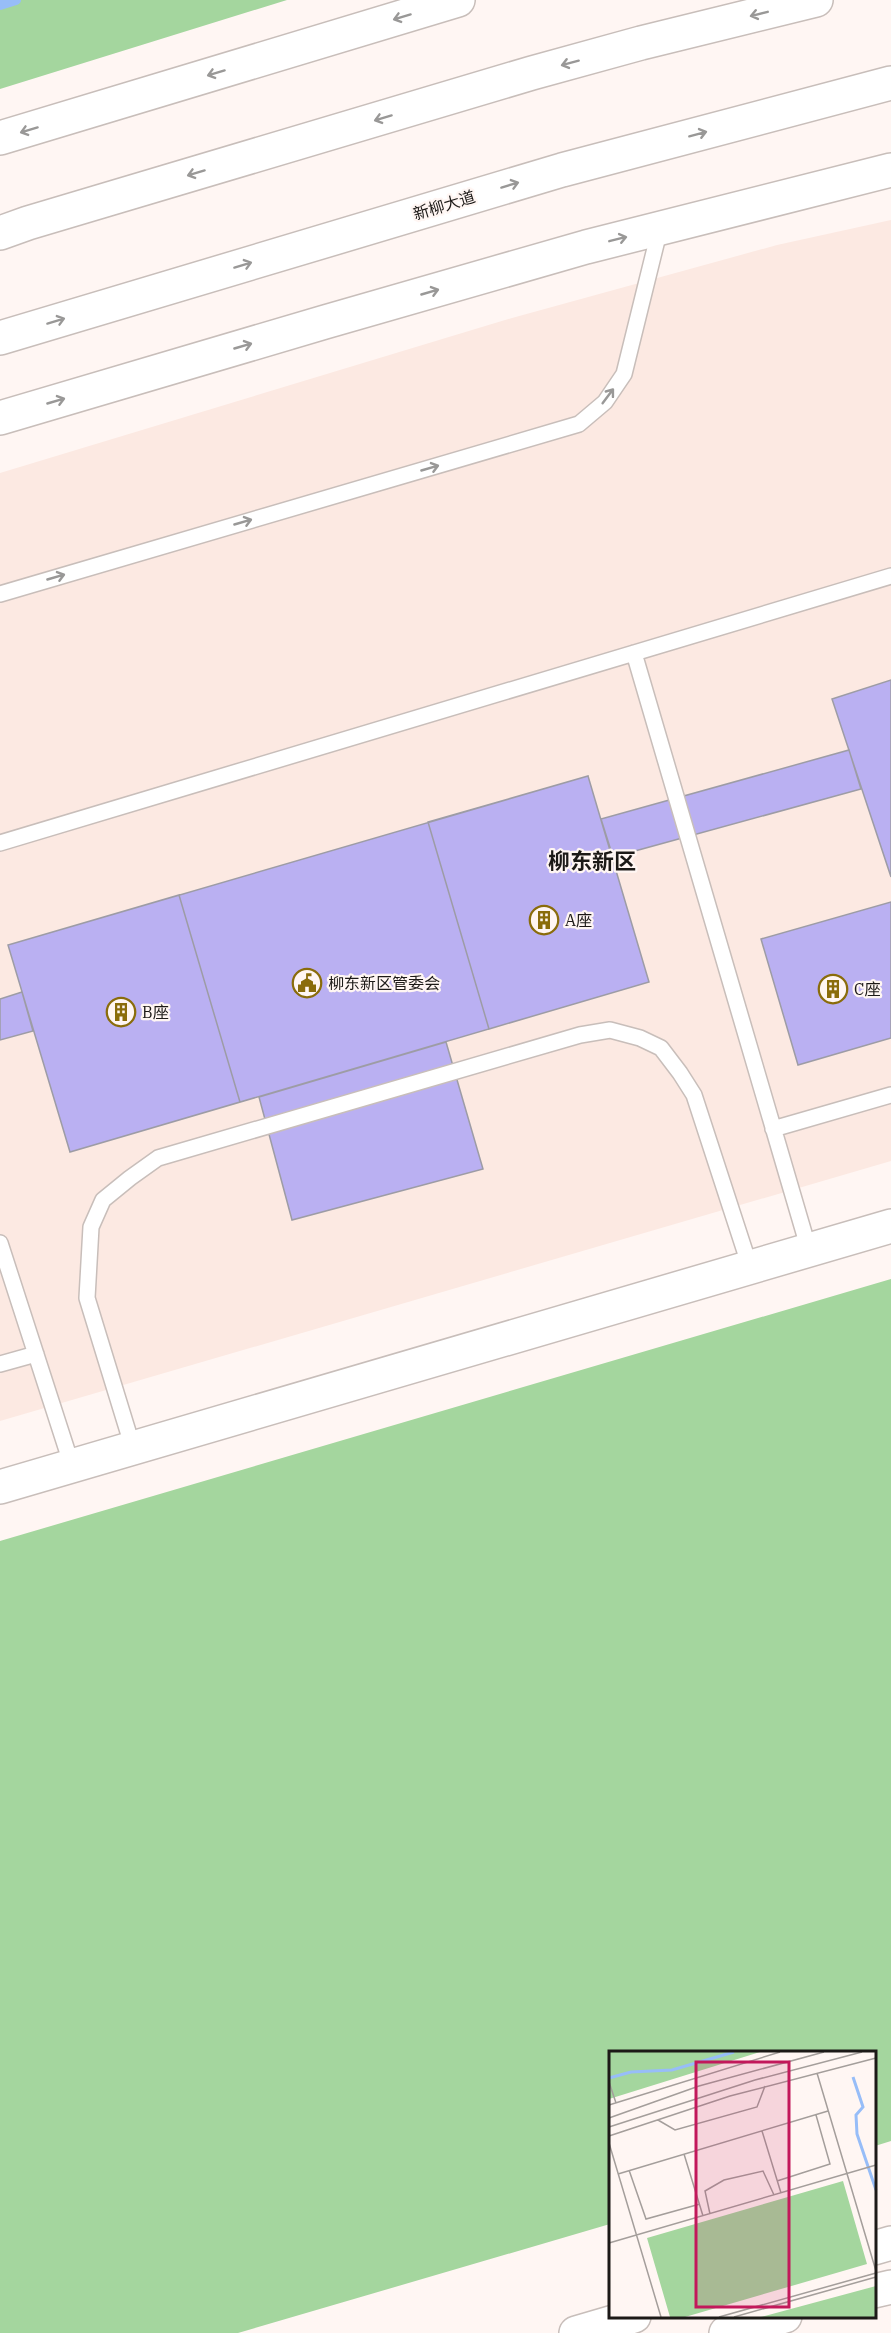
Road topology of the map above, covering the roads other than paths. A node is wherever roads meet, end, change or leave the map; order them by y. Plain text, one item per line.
1 (459, 0) edge
2 (816, 0) edge
3 (891, 83) edge
4 (0, 138) edge
5 (891, 170) edge
6 (660, 228) junction
7 (0, 233) edge
8 (0, 338) edge
9 (0, 418) edge
10 (891, 576) edge
11 (0, 594) edge
12 (634, 653) junction
13 (0, 843) edge
14 (891, 1095) edge
15 (773, 1129) junction
16 (891, 1226) edge
17 (0, 1243) edge
18 (808, 1250) junction
19 (750, 1267) junction
20 (36, 1354) junction
21 (0, 1364) edge
22 (133, 1449) junction
23 (72, 1466) junction
24 (0, 1487) edge
25 (891, 2243) edge
26 (876, 2247) edge
27 (891, 2287) edge
28 (876, 2291) edge
29 (627, 2318) edge
30 (778, 2318) edge
31 (576, 2333) edge
32 (726, 2333) edge

1 -> 4 main road
2 -> 7 main road
8 -> 3 main road, 新柳大道
5 - 6 main road
9 -> 6 main road
11 -> 6 lane
10 - 12 lane
12 - 13 lane
12 - 15 lane
14 - 15 lane
15 - 18 lane
16 - 18 main road
17 - 20 lane
18 - 19 main road
19 - 22 main road
19 - 22 lane
20 - 21 lane
20 - 23 lane
22 - 23 main road
23 - 24 main road
25 - 26 main road
27 - 28 main road
29 - 31 main road
30 - 32 main road

